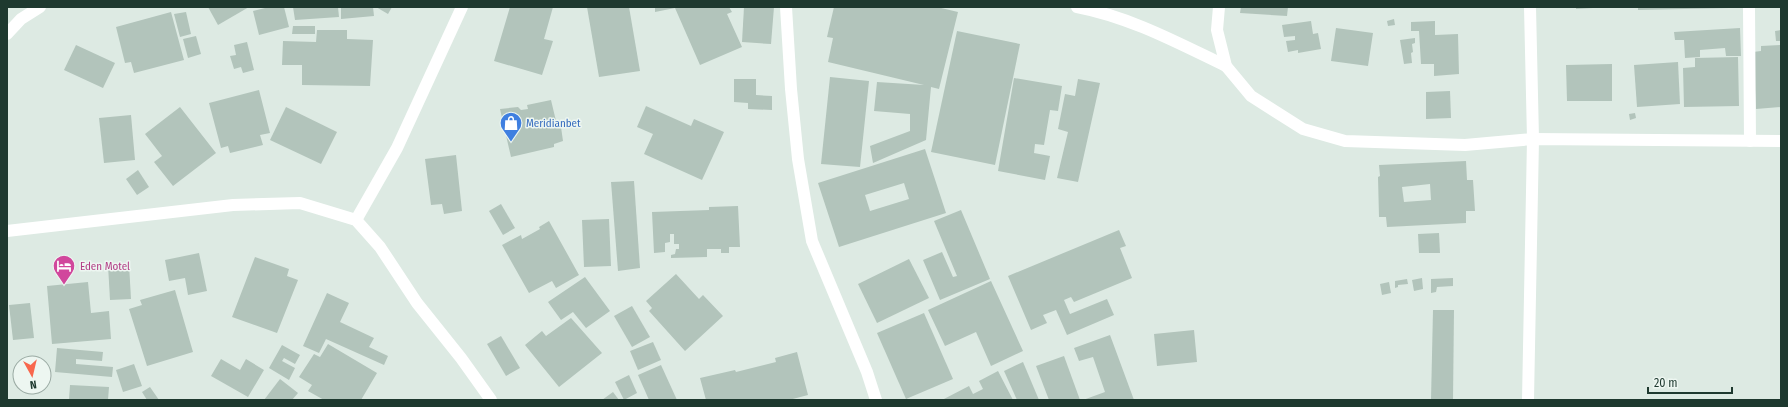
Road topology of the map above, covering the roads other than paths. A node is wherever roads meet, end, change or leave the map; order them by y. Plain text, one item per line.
1 (40, 7) edge
2 (462, 7) edge
3 (786, 7) edge
4 (1077, 7) edge
5 (1219, 7) edge
6 (1530, 7) edge
7 (1749, 7) edge
8 (7, 34) edge
9 (1226, 66) junction
10 (1533, 140) junction
11 (1750, 141) junction
12 (1781, 141) edge
13 (356, 220) junction
14 (7, 231) edge
15 (491, 400) edge
16 (876, 400) edge
17 (1528, 400) edge

1 - 8 street
2 - 13 street
3 - 16 street
4 - 9 street
5 - 9 street
6 - 10 street
7 - 11 street
9 - 10 street
10 - 11 street
10 - 17 street
11 - 12 street
13 - 14 street
13 - 15 street

